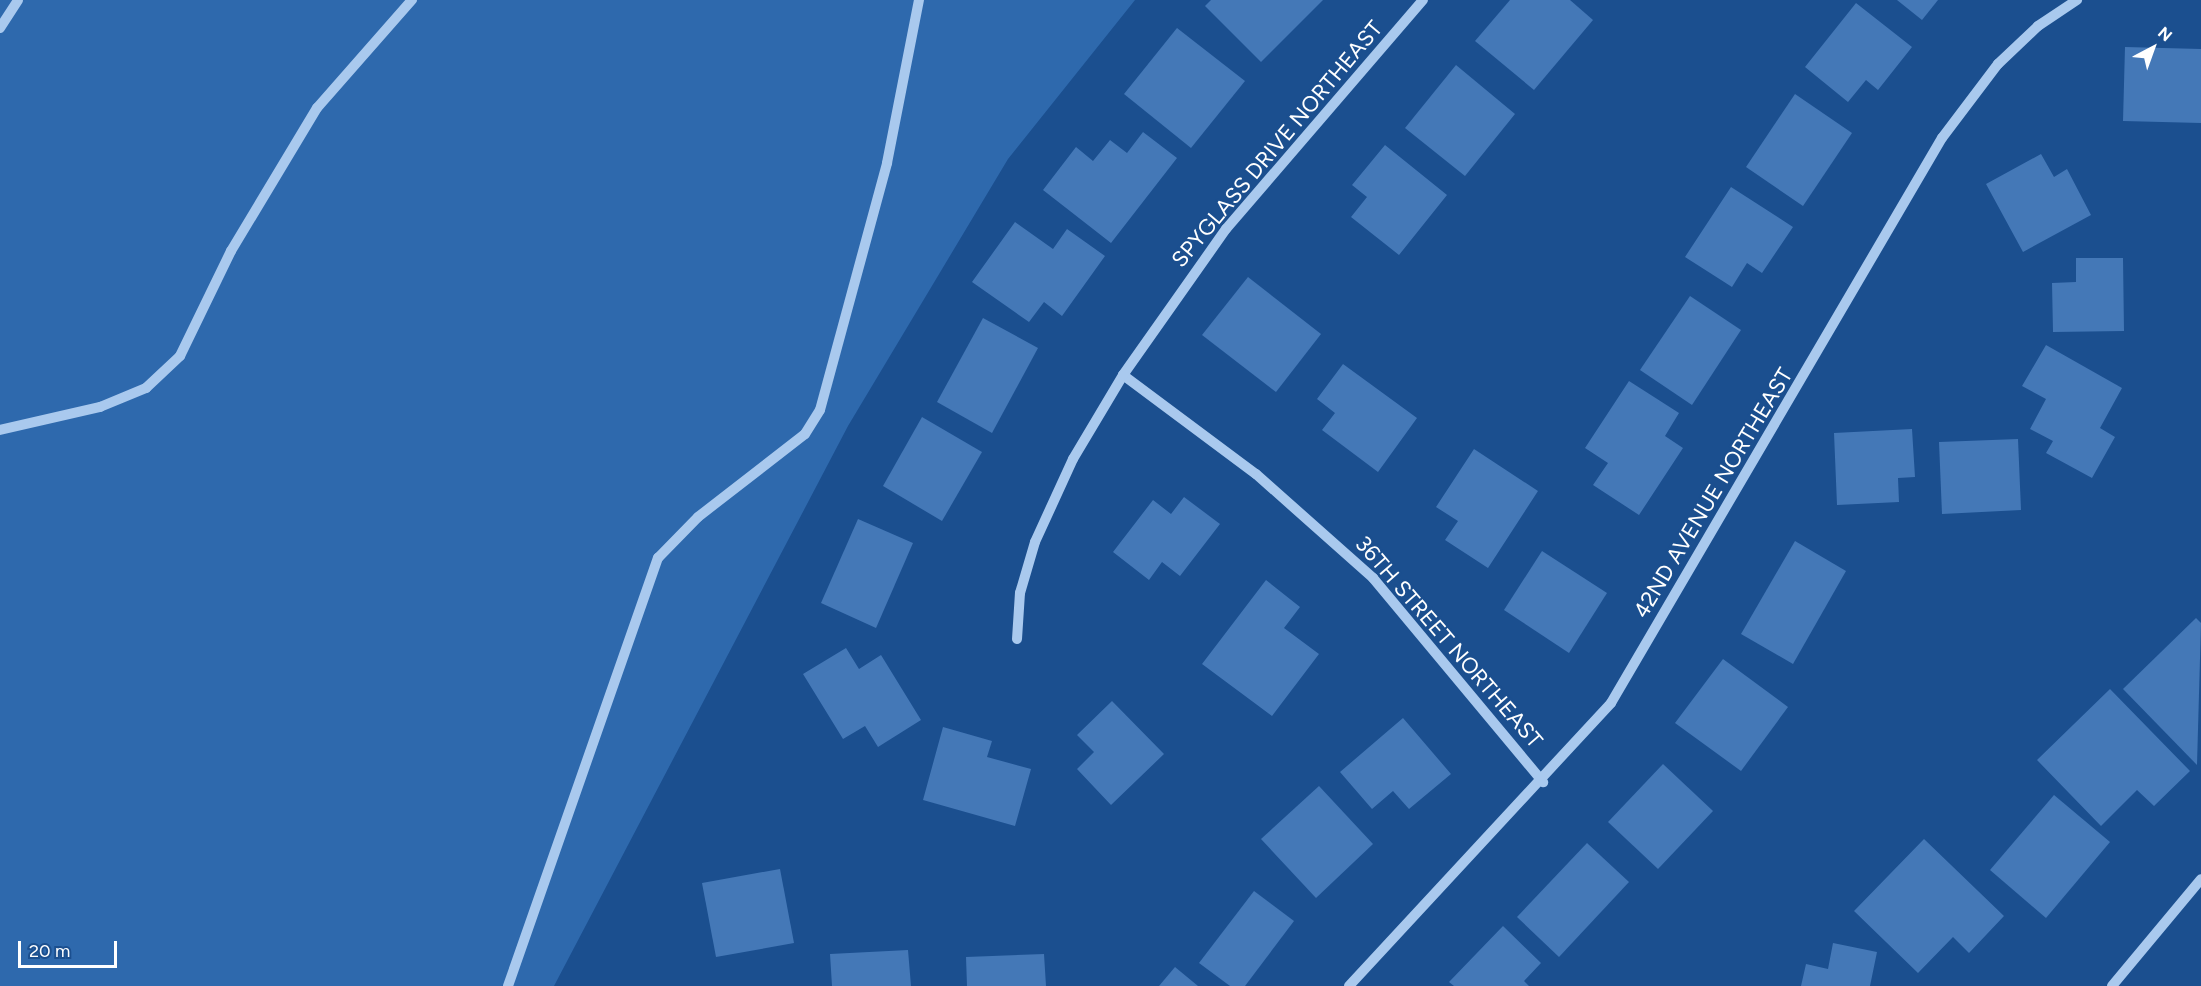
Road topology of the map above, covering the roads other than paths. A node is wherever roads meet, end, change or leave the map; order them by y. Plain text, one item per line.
1 (18, 0) edge
2 (412, 0) edge
3 (919, 0) edge
4 (1424, 0) edge
5 (2078, 0) edge
6 (0, 28) edge
7 (1124, 375) junction
8 (0, 430) edge
9 (1017, 639) dead end
10 (1543, 782) junction
11 (2201, 879) edge
12 (508, 986) edge
13 (1349, 986) edge
14 (2112, 986) edge

1 - 6 street
2 - 8 street
3 - 12 street
4 - 7 street, SPYGLASS DRIVE NORTHEAST
5 - 10 street, 42ND AVENUE NORTHEAST
7 - 9 street, SPYGLASS DRIVE NORTHEAST
7 - 10 street, 36TH STREET NORTHEAST
10 - 13 street, 42ND AVENUE NORTHEAST
11 - 14 street

